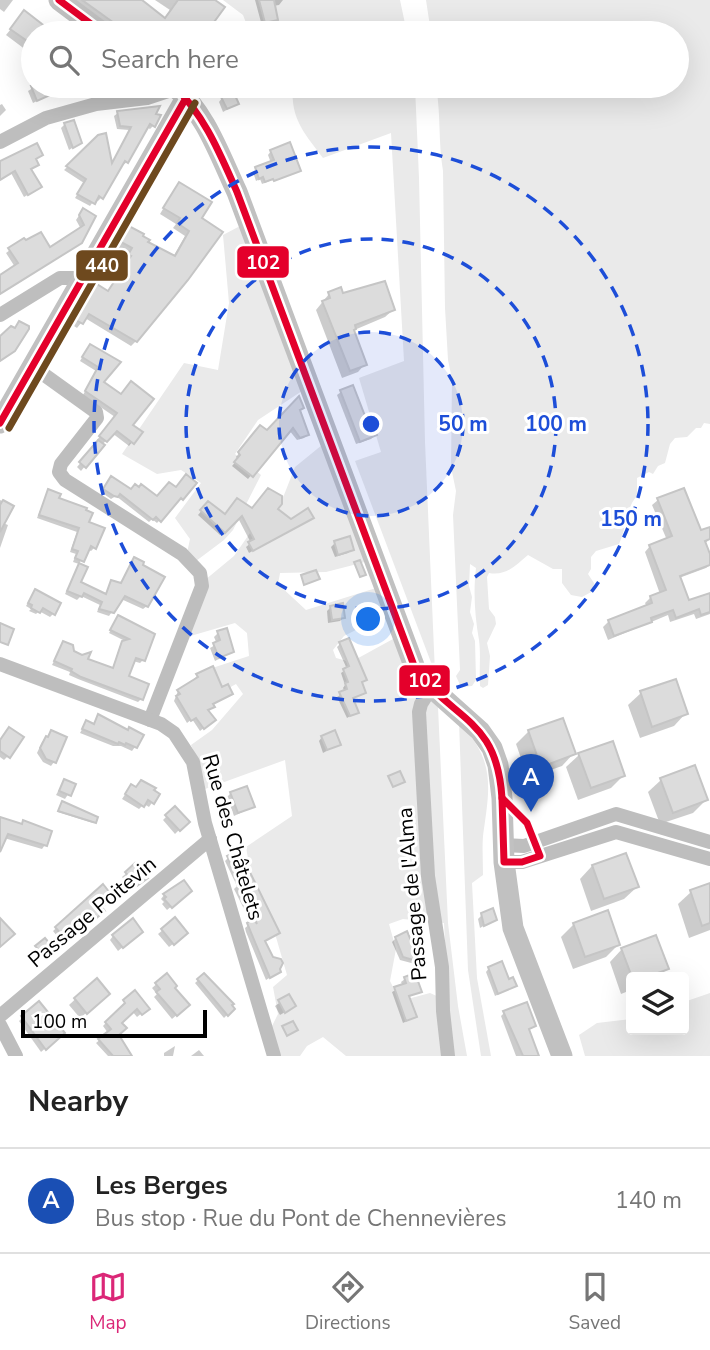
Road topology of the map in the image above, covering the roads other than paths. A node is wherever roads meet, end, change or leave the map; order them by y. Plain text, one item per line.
1 (59, 0) edge
2 (87, 21) edge
3 (148, 98) edge
4 (175, 98) edge
5 (184, 98) edge
6 (0, 142) edge
7 (82, 278) junction
8 (0, 315) edge
9 (32, 366) junction
10 (0, 423) edge
11 (0, 664) edge
12 (431, 688) junction
13 (150, 720) junction
14 (210, 839) junction
15 (710, 842) edge
16 (503, 854) junction
17 (710, 859) edge
18 (0, 1016) edge
19 (0, 1025) edge
20 (16, 1056) edge
21 (274, 1056) edge
22 (448, 1056) edge
23 (562, 1056) edge

1 - 2 main road
3 - 6 street
4 - 7 main road
5 - 12 main road
7 - 8 street
7 - 9 main road
9 - 10 main road
9 - 13 street
11 - 13 street, Rue des Châtelets
12 - 16 main road
12 - 22 street, Passage de l'Alma
13 - 14 street, Rue des Châtelets
14 - 18 street, Passage Poitevin
14 - 21 street, Rue des Châtelets
15 - 16 street
16 - 17 street
16 - 23 main road
19 - 20 street

